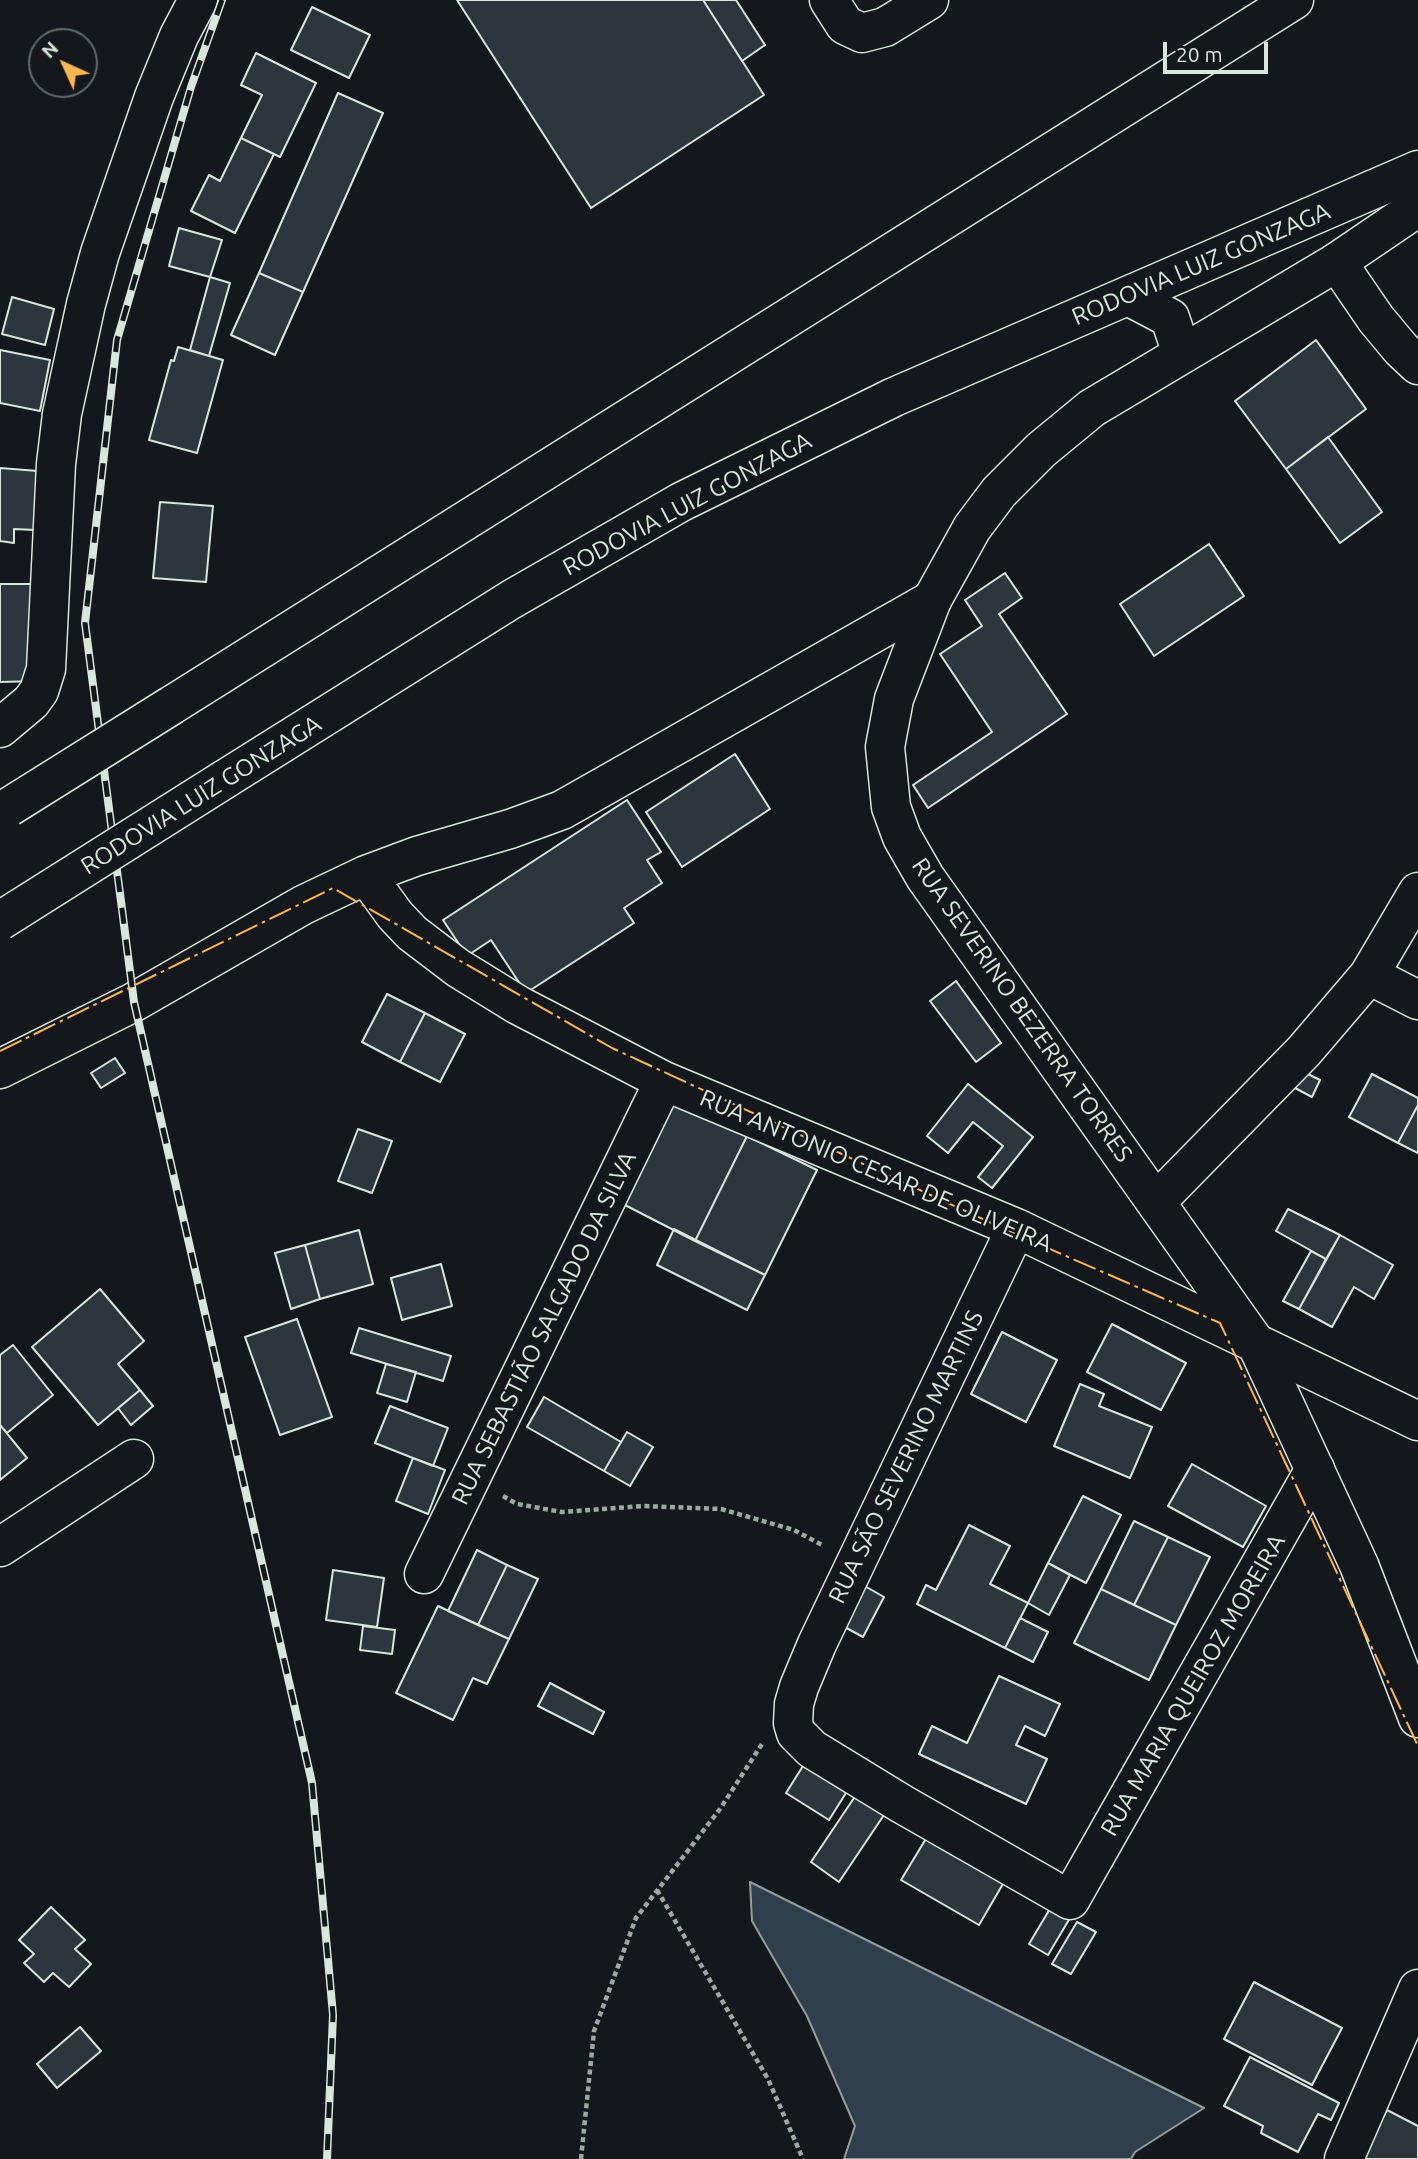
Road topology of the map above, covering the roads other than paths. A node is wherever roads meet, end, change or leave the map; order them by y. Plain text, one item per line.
1 (198, 0) edge
2 (829, 0) edge
3 (929, 0) edge
4 (1294, 0) edge
5 (1418, 170) edge
6 (1418, 207) edge
7 (1337, 262) junction
8 (1128, 296) junction
9 (1182, 354) junction
10 (1418, 365) edge
11 (932, 600) junction
12 (0, 728) edge
13 (5, 810) edge
14 (366, 875) junction
15 (1418, 892) edge
16 (0, 920) edge
17 (1369, 975) junction
18 (1418, 1000) edge
19 (0, 1069) edge
20 (664, 1082) junction
21 (1157, 1201) junction
22 (1016, 1228) junction
23 (1258, 1345) junction
24 (1418, 1421) edge
25 (134, 1459) dead end
26 (1315, 1469) junction
27 (0, 1546) edge
28 (424, 1574) dead end
29 (1418, 1718) edge
30 (1070, 1900) joint
31 (1418, 1989) edge
32 (1344, 2159) edge

1 - 12 main road
2 - 3 main road
4 - 13 main road, bridge
5 - 8 main road, RODOVIA LUIZ GONZAGA
6 - 7 main road, RUA SEVERINO BEZERRA TORRES
7 - 9 main road, RUA SEVERINO BEZERRA TORRES
7 - 10 main road
8 - 9 main road
8 - 16 main road, RODOVIA LUIZ GONZAGA, bridge
9 - 11 main road, RUA SEVERINO BEZERRA TORRES
11 - 14 main road
11 - 21 main road, RUA SEVERINO BEZERRA TORRES
14 - 19 main road
14 - 20 main road, RUA ANTONIO CESAR DE OLIVEIRA
15 - 17 main road
17 - 18 main road
17 - 21 main road
20 - 22 main road, RUA ANTONIO CESAR DE OLIVEIRA
20 - 28 main road, RUA SEBASTIÃO SALGADO DA SILVA
21 - 23 main road, RUA SEVERINO BEZERRA TORRES
22 - 23 main road, RUA ANTONIO CESAR DE OLIVEIRA
22 - 30 main road, RUA SÃO SEVERINO MARTINS
23 - 24 main road, RUA ANTONIO CESAR DE OLIVEIRA
23 - 26 main road, RUA SEVERINO BEZERRA TORRES
25 - 27 main road
26 - 29 main road, RUA SEVERINO BEZERRA TORRES
26 - 30 main road, RUA MARIA QUEIROZ MOREIRA
31 - 32 main road

